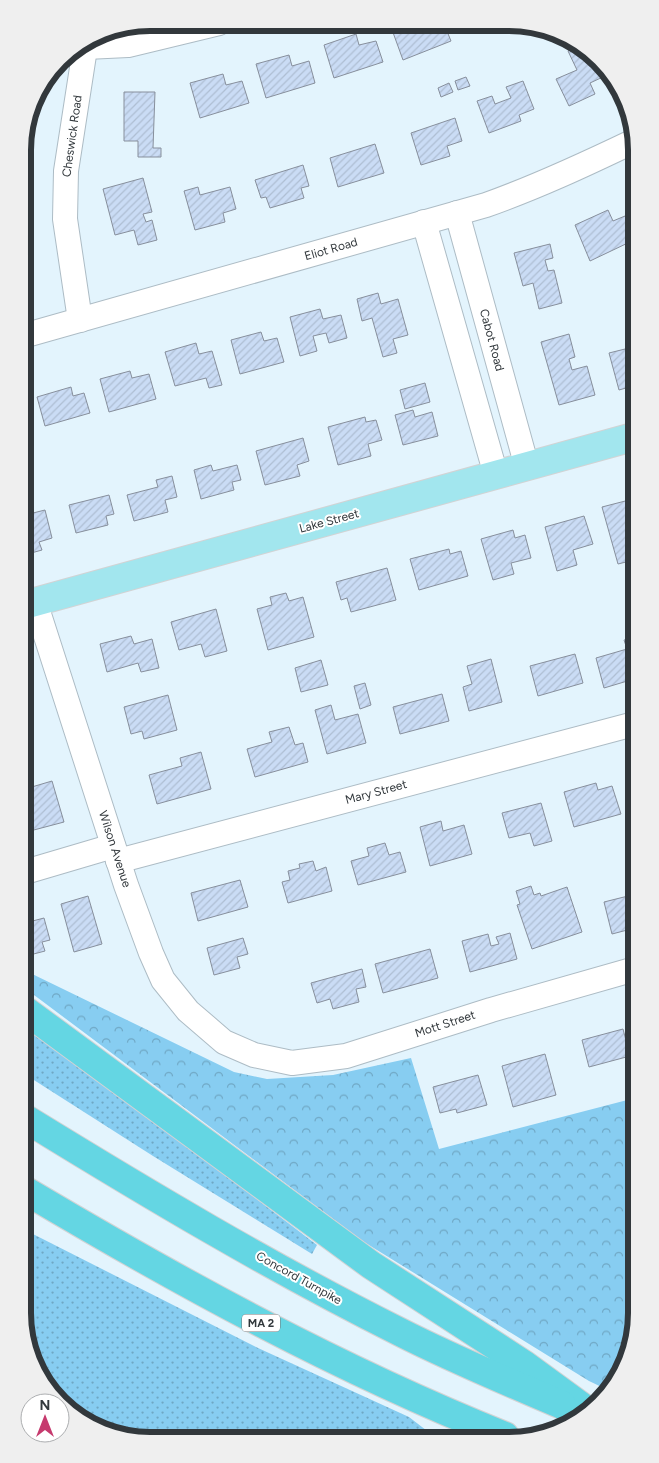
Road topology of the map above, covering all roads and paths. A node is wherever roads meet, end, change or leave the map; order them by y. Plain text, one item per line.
1 (185, 31) edge
2 (97, 44) edge
3 (85, 51) edge
4 (628, 144) edge
5 (457, 213) junction
6 (424, 222) junction
7 (80, 320) junction
8 (32, 334) edge
9 (628, 439) edge
10 (527, 466) junction
11 (496, 475) junction
12 (32, 604) edge
13 (32, 609) edge
14 (628, 726) edge
15 (116, 853) junction
16 (31, 871) edge
17 (627, 971) edge
18 (31, 1015) edge
19 (254, 1055) joint
20 (31, 1122) edge
21 (31, 1194) edge
22 (582, 1406) edge
23 (576, 1411) edge
24 (495, 1432) edge

1 - 2 street
3 - 7 street, Cheswick Road
4 - 5 street, Eliot Road
5 - 6 street, Eliot Road
5 - 10 street, Cabot Road
6 - 7 street, Eliot Road
6 - 11 street
7 - 8 street, Eliot Road
9 - 10 main road, Lake Street
10 - 11 main road, Lake Street
11 - 12 main road, Lake Street
13 - 15 street, Wilson Avenue
14 - 15 street, Mary Street
15 - 16 street, Mary Street
15 - 19 street, Wilson Avenue
17 - 19 street, Mott Street
18 - 22 highway
20 - 23 highway, Concord Turnpike
21 - 24 highway, MA 2

